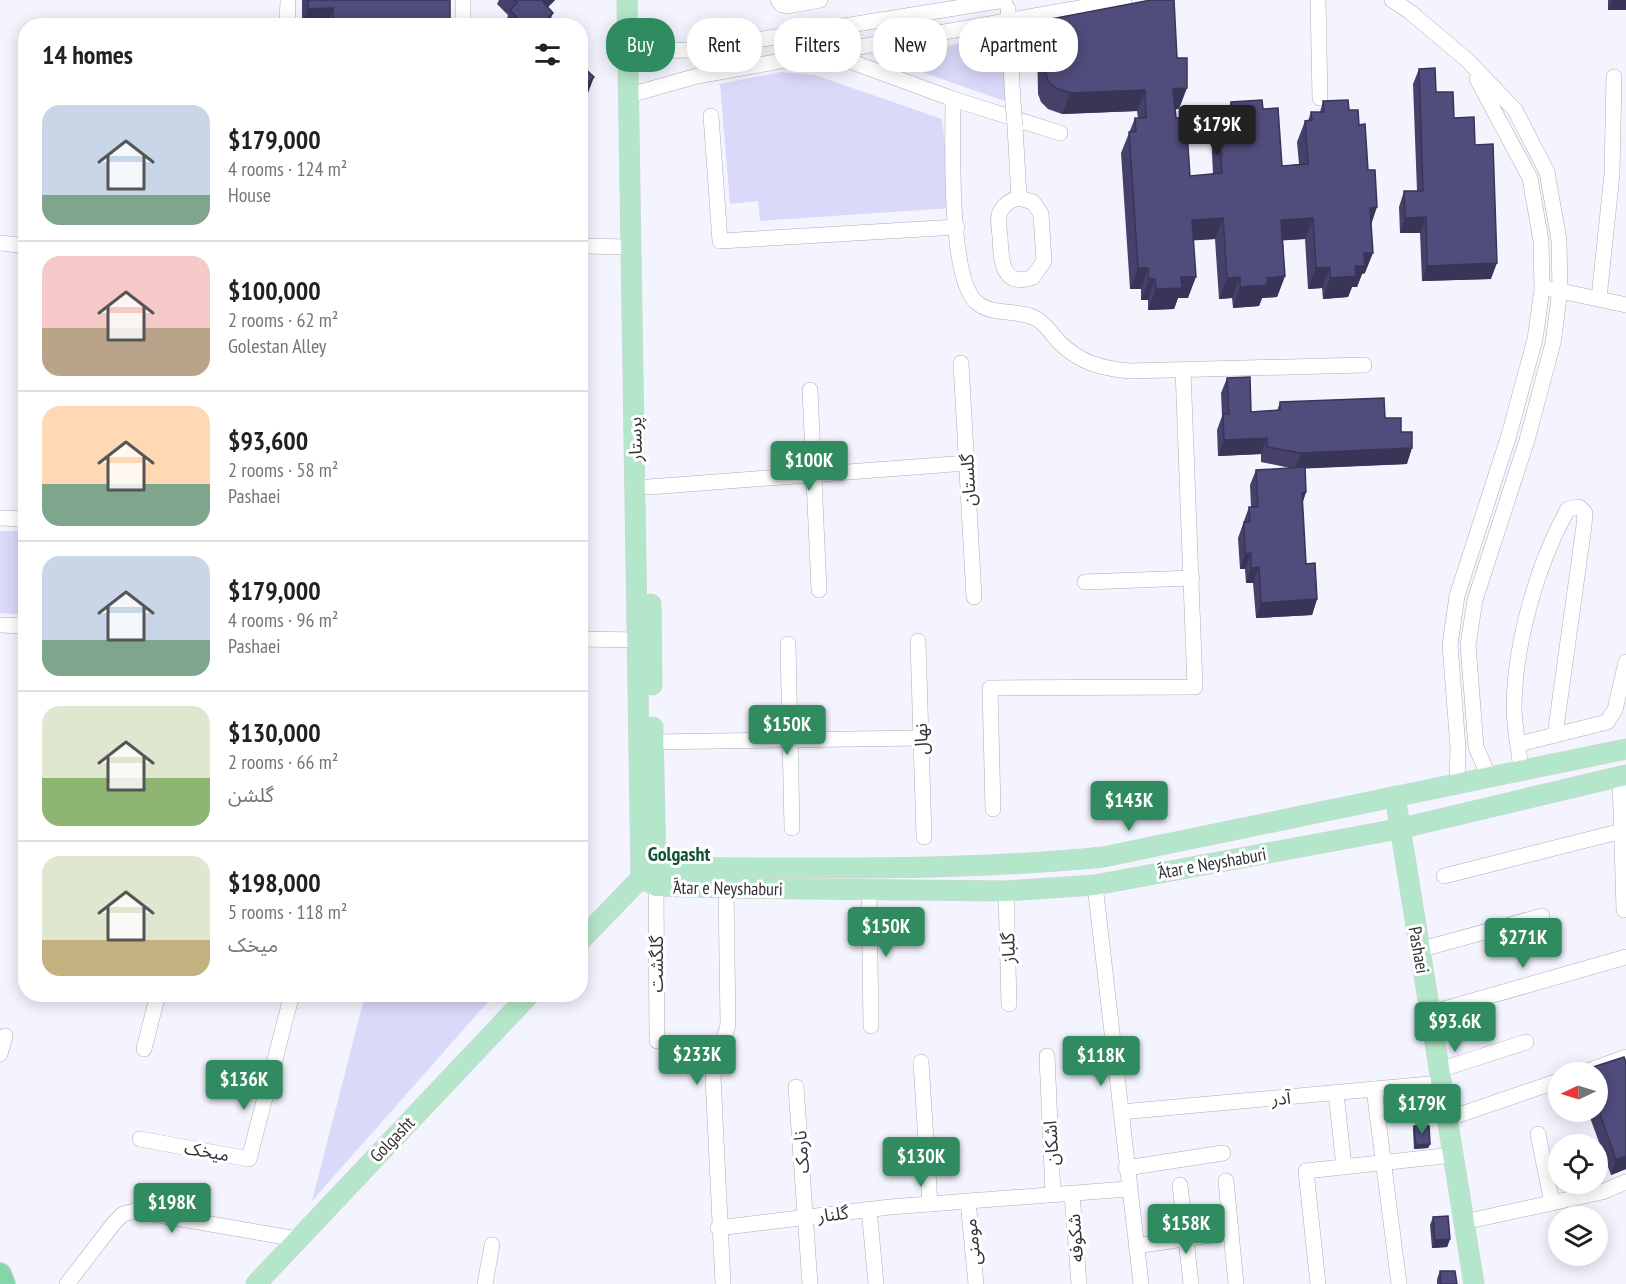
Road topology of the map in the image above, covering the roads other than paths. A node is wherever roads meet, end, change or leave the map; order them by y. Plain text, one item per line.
1 (288, 0) edge
2 (463, 0) edge
3 (627, 0) edge
4 (638, 0) edge
5 (778, 0) edge
6 (820, 0) edge
7 (1006, 0) edge
8 (1124, 0) edge
9 (1318, 0) edge
10 (1392, 0) edge
11 (287, 18) edge
12 (463, 18) edge
13 (630, 18) edge
14 (637, 18) edge
15 (1009, 18) edge
16 (1015, 18) edge
17 (861, 24) edge
18 (959, 28) edge
19 (774, 38) edge
20 (861, 45) edge
21 (675, 50) edge
22 (1467, 60) junction
23 (774, 61) edge
24 (861, 64) edge
25 (636, 72) edge
26 (1012, 72) edge
27 (1614, 77) dead end
28 (636, 93) junction
29 (1320, 98) dead end
30 (954, 99) junction
31 (711, 116) dead end
32 (1060, 133) dead end
33 (1019, 198) junction
34 (957, 227) junction
35 (0, 243) edge
36 (18, 245) edge
37 (588, 246) edge
38 (632, 247) junction
39 (1542, 289) junction
40 (1560, 290) junction
41 (1612, 298) edge
42 (1626, 305) edge
43 (961, 363) dead end
44 (1364, 365) dead end
45 (1183, 370) junction
46 (810, 390) dead end
47 (967, 463) junction
48 (814, 475) junction
49 (649, 487) junction
50 (0, 519) edge
51 (18, 519) edge
52 (1192, 578) junction
53 (1085, 582) dead end
54 (819, 590) dead end
55 (1457, 596) junction
56 (974, 597) dead end
57 (1475, 600) junction
58 (0, 625) edge
59 (18, 626) edge
60 (588, 639) edge
61 (638, 640) junction
62 (918, 641) dead end
63 (788, 644) dead end
64 (1626, 662) edge
65 (1555, 735) junction
66 (921, 738) junction
67 (790, 740) junction
68 (653, 742) junction
69 (1519, 744) junction
70 (1626, 749) edge
71 (1521, 770) junction
72 (1623, 776) edge
73 (1489, 777) junction
74 (1457, 784) junction
75 (1395, 796) junction
76 (993, 809) dead end
77 (792, 828) dead end
78 (1398, 829) junction
79 (1624, 831) edge
80 (924, 837) dead end
81 (1444, 876) dead end
82 (651, 877) junction
83 (1095, 885) junction
84 (726, 888) junction
85 (869, 890) junction
86 (1006, 891) junction
87 (1624, 910) dead end
88 (1542, 916) dead end
89 (588, 934) edge
90 (1419, 950) junction
91 (1626, 957) edge
92 (156, 1002) edge
93 (290, 1002) edge
94 (522, 1002) edge
95 (1009, 1004) dead end
96 (1430, 1013) junction
97 (871, 1026) dead end
98 (5, 1036) dead end
99 (657, 1041) dead end
100 (1526, 1042) dead end
101 (144, 1050) dead end
102 (0, 1054) edge
103 (1047, 1056) dead end
104 (1626, 1057) edge
105 (921, 1062) dead end
106 (1608, 1063) edge
107 (1440, 1077) junction
108 (1548, 1084) edge
109 (796, 1087) dead end
110 (1374, 1089) junction
111 (1336, 1093) junction
112 (1121, 1112) junction
113 (1447, 1119) junction
114 (1538, 1134) dead end
115 (140, 1139) dead end
116 (1223, 1153) dead end
117 (1453, 1155) junction
118 (1384, 1163) junction
119 (1344, 1167) junction
120 (1126, 1168) junction
121 (1226, 1181) dead end
122 (1626, 1182) edge
123 (1180, 1185) dead end
124 (1128, 1189) junction
125 (1072, 1193) junction
126 (1053, 1194) junction
127 (968, 1201) junction
128 (1552, 1203) junction
129 (930, 1204) junction
130 (869, 1209) junction
131 (805, 1217) junction
132 (1464, 1222) junction
133 (718, 1228) junction
134 (1231, 1232) junction
135 (1187, 1238) junction
136 (297, 1239) junction
137 (492, 1245) dead end
138 (1136, 1246) junction
139 (0, 1274) edge
140 (264, 1280) edge
141 (4, 1284) edge
142 (67, 1284) edge
143 (485, 1284) edge
144 (723, 1284) edge
145 (810, 1284) edge
146 (876, 1284) edge
147 (976, 1284) edge
148 (1079, 1284) edge
149 (1141, 1284) edge
150 (1191, 1284) edge
151 (1236, 1284) edge
152 (1318, 1284) edge
153 (1399, 1284) edge
154 (1474, 1284) edge

1 - 11 street
2 - 12 street
3 - 13 main road, پرستار
4 - 14 main road, پرستار
5 - 6 street
7 - 15 street
7 - 17 street
8 - 16 street
9 - 29 street
10 - 22 street
18 - 20 street
19 - 21 street
22 - 39 street
22 - 40 street
23 - 28 street
24 - 30 street
25 - 28 main road, پرستار
26 - 33 street, bridge
27 - 41 street
28 - 38 main road, پرستار
28 - 49 main road, پرستار
30 - 32 street
30 - 34 street
31 - 34 street
33 - 33 street
34 - 45 street
35 - 36 street
37 - 38 street
38 - 61 main road, پرستار
39 - 40 street
39 - 55 street
40 - 41 street
40 - 57 street
41 - 42 street
43 - 47 street, گلستان
44 - 45 street
45 - 52 street
46 - 48 street
47 - 48 street
47 - 56 street, گلستان
48 - 49 street
48 - 54 street
49 - 68 main road, پرستار
50 - 51 street
52 - 53 street
52 - 76 street
55 - 57 street
55 - 74 street
57 - 73 street
58 - 59 street
60 - 61 street
61 - 82 main road, پرستار
62 - 66 street, نهال
63 - 67 street
64 - 65 street
65 - 69 street
65 - 69 street
66 - 67 street
66 - 80 street, نهال
67 - 68 street
67 - 77 street
68 - 82 main road, پرستار
69 - 71 street
70 - 71 main road, ََAtar e Neyshaburi
71 - 73 main road, ََAtar e Neyshaburi
72 - 78 main road, ََAtar e Neyshaburi
72 - 79 street
73 - 74 main road, ََAtar e Neyshaburi
74 - 75 main road, ََAtar e Neyshaburi
75 - 78 main road, Pashaei
75 - 82 main road, ََAtar e Neyshaburi
78 - 83 main road, ََAtar e Neyshaburi
78 - 90 main road, Pashaei
79 - 81 street
79 - 87 street
82 - 84 main road, ََAtar e Neyshaburi
82 - 89 main road
82 - 99 street, گلگشت
83 - 86 main road, ََAtar e Neyshaburi
83 - 112 street
84 - 85 main road, ََAtar e Neyshaburi
84 - 133 street
85 - 86 main road, ََAtar e Neyshaburi
85 - 97 street
86 - 95 street, گلباز
88 - 90 street
90 - 96 main road, Pashaei
91 - 96 street
92 - 101 street
93 - 115 street, میخک
94 - 136 main road, Golgasht
96 - 107 main road, Pashaei
98 - 102 street
100 - 107 street, آدر
103 - 126 street, اشکان
104 - 106 street
105 - 129 street
107 - 110 street, آدر
107 - 113 main road, Pashaei
108 - 113 street
109 - 131 street, نارمک
110 - 111 street, آدر
110 - 118 street
111 - 112 street, آدر
111 - 119 street
112 - 120 street
113 - 117 main road, Pashaei
114 - 128 street
116 - 120 street
117 - 118 street
117 - 132 main road, Pashaei
118 - 119 street
118 - 153 street
119 - 152 street
120 - 124 street
121 - 134 street
122 - 128 street
123 - 135 street
124 - 125 street, گلنار
124 - 138 street
125 - 126 street, گلنار
125 - 148 street, شکوفه
126 - 127 street, گلنار
127 - 129 street, گلنار
127 - 147 street, مومنی
128 - 132 street
129 - 130 street, گلنار
130 - 131 street, گلنار
130 - 146 street
131 - 133 street, گلنار
131 - 145 street, نارمک
132 - 154 main road, Pashaei
133 - 144 street
134 - 135 street
134 - 151 street
135 - 138 street
135 - 150 street
136 - 140 main road, Golgasht
136 - 142 street
137 - 143 street
138 - 149 street
139 - 141 highway

